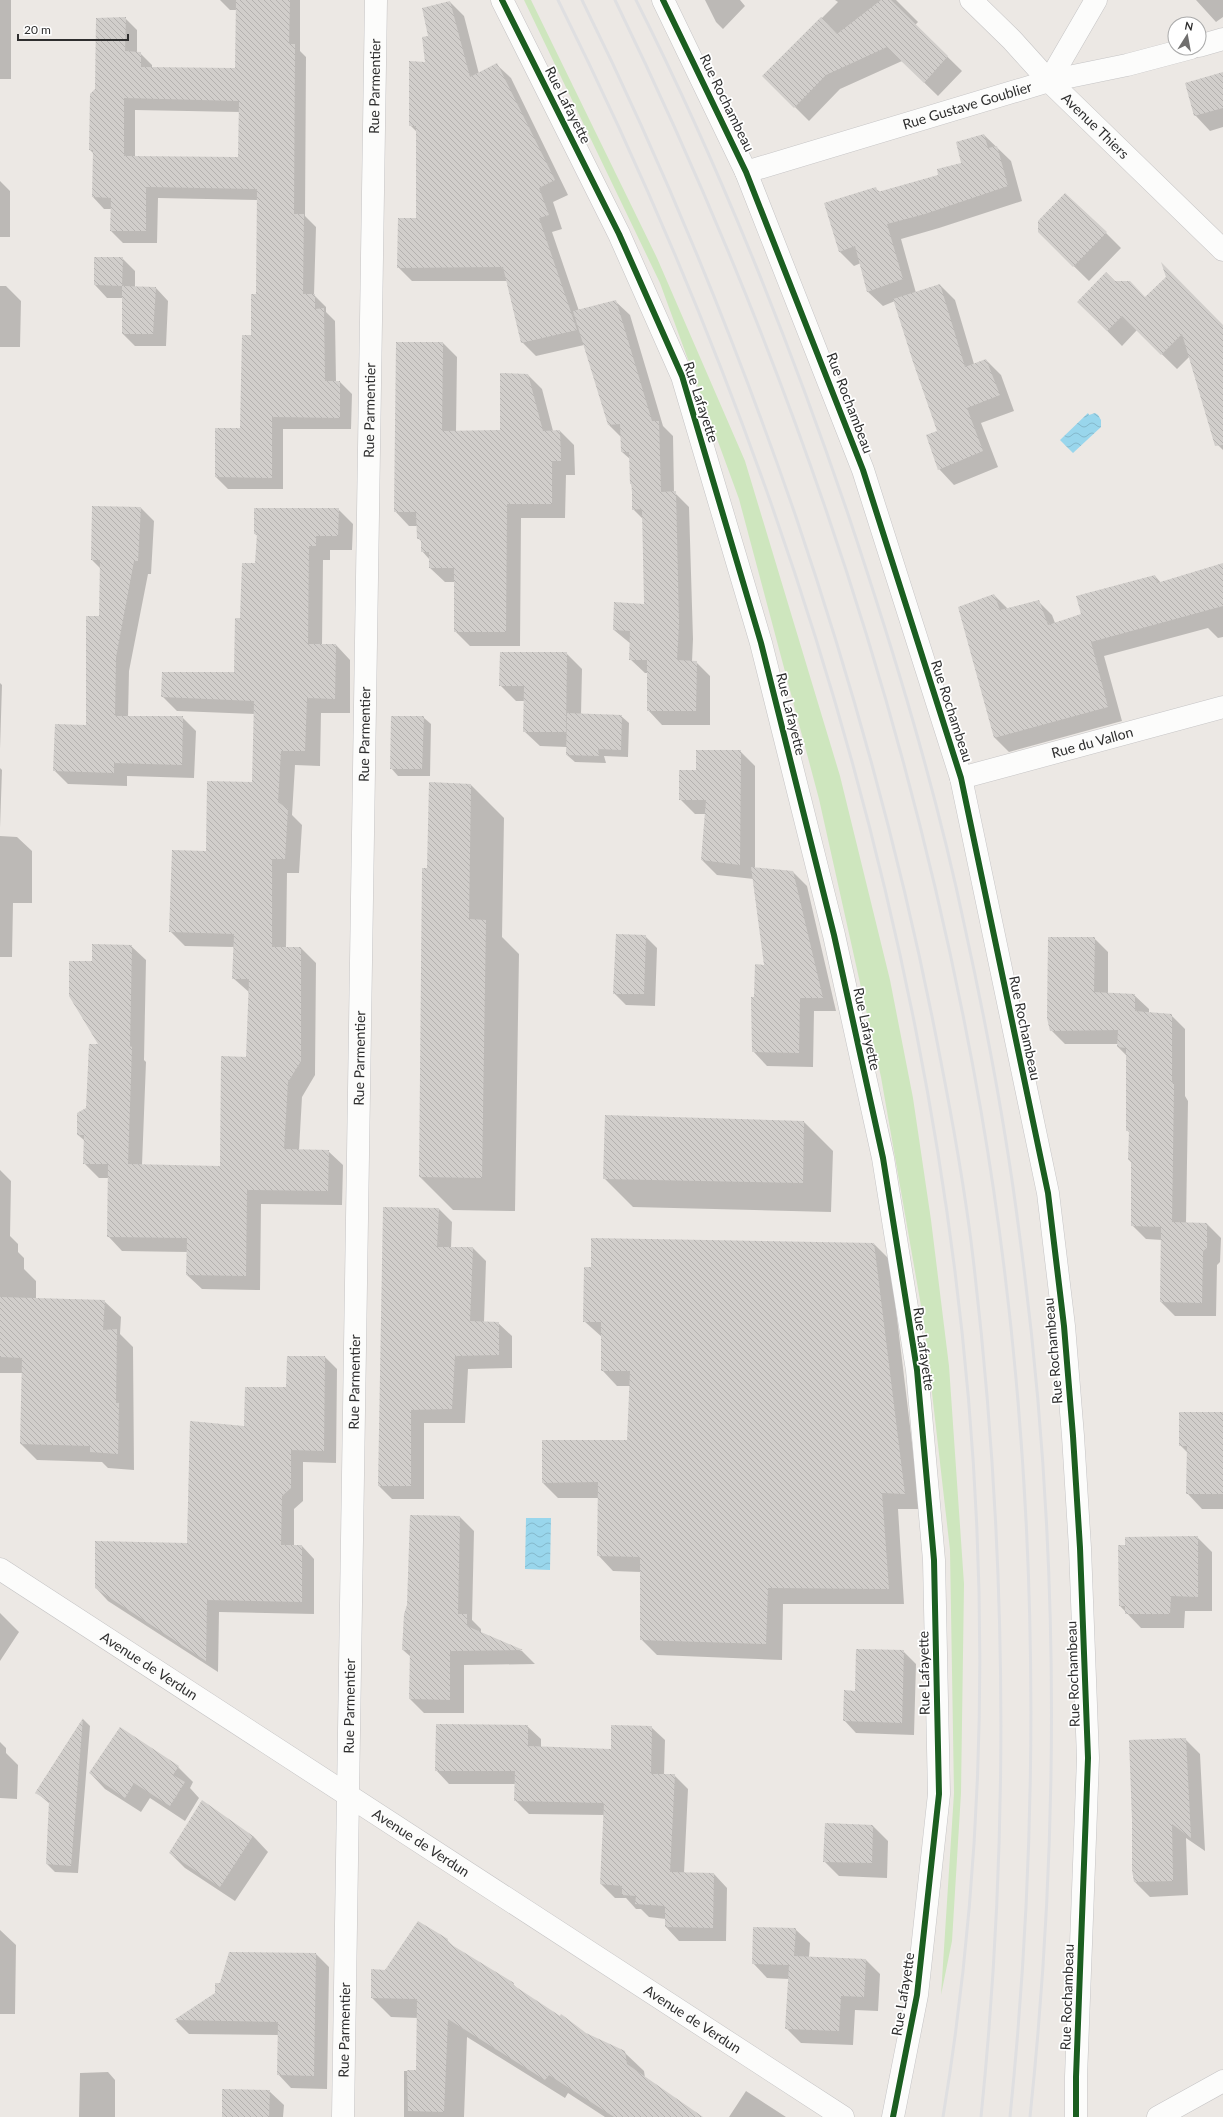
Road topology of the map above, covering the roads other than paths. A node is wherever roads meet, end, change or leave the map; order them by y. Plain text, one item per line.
1 (376, 0) edge
2 (502, 0) edge
3 (663, 0) edge
4 (971, 0) edge
5 (1096, 0) edge
6 (1223, 39) edge
7 (1207, 44) edge
8 (1167, 54) edge
9 (1049, 81) junction
10 (746, 172) junction
11 (1223, 250) edge
12 (1223, 707) edge
13 (961, 778) junction
14 (0, 1569) edge
15 (347, 1794) junction
16 (1223, 2081) edge
17 (343, 2117) edge
18 (843, 2117) edge
19 (893, 2117) edge
20 (1076, 2117) edge
21 (1158, 2117) edge

1 - 15 street, Rue Parmentier
2 - 19 street, Rue Lafayette
3 - 10 street, Rue Rochambeau
4 - 9 street, Avenue Thiers
5 - 9 street
6 - 7 street
8 - 9 street, Rue Gustave Goublier
9 - 10 street, Rue Gustave Goublier
9 - 11 street, Avenue Thiers
10 - 13 street, Rue Rochambeau
12 - 13 street, Rue du Vallon
13 - 20 street, Rue Rochambeau
14 - 15 street, Avenue de Verdun
15 - 17 street, Rue Parmentier
15 - 18 street, Avenue de Verdun
16 - 21 street

